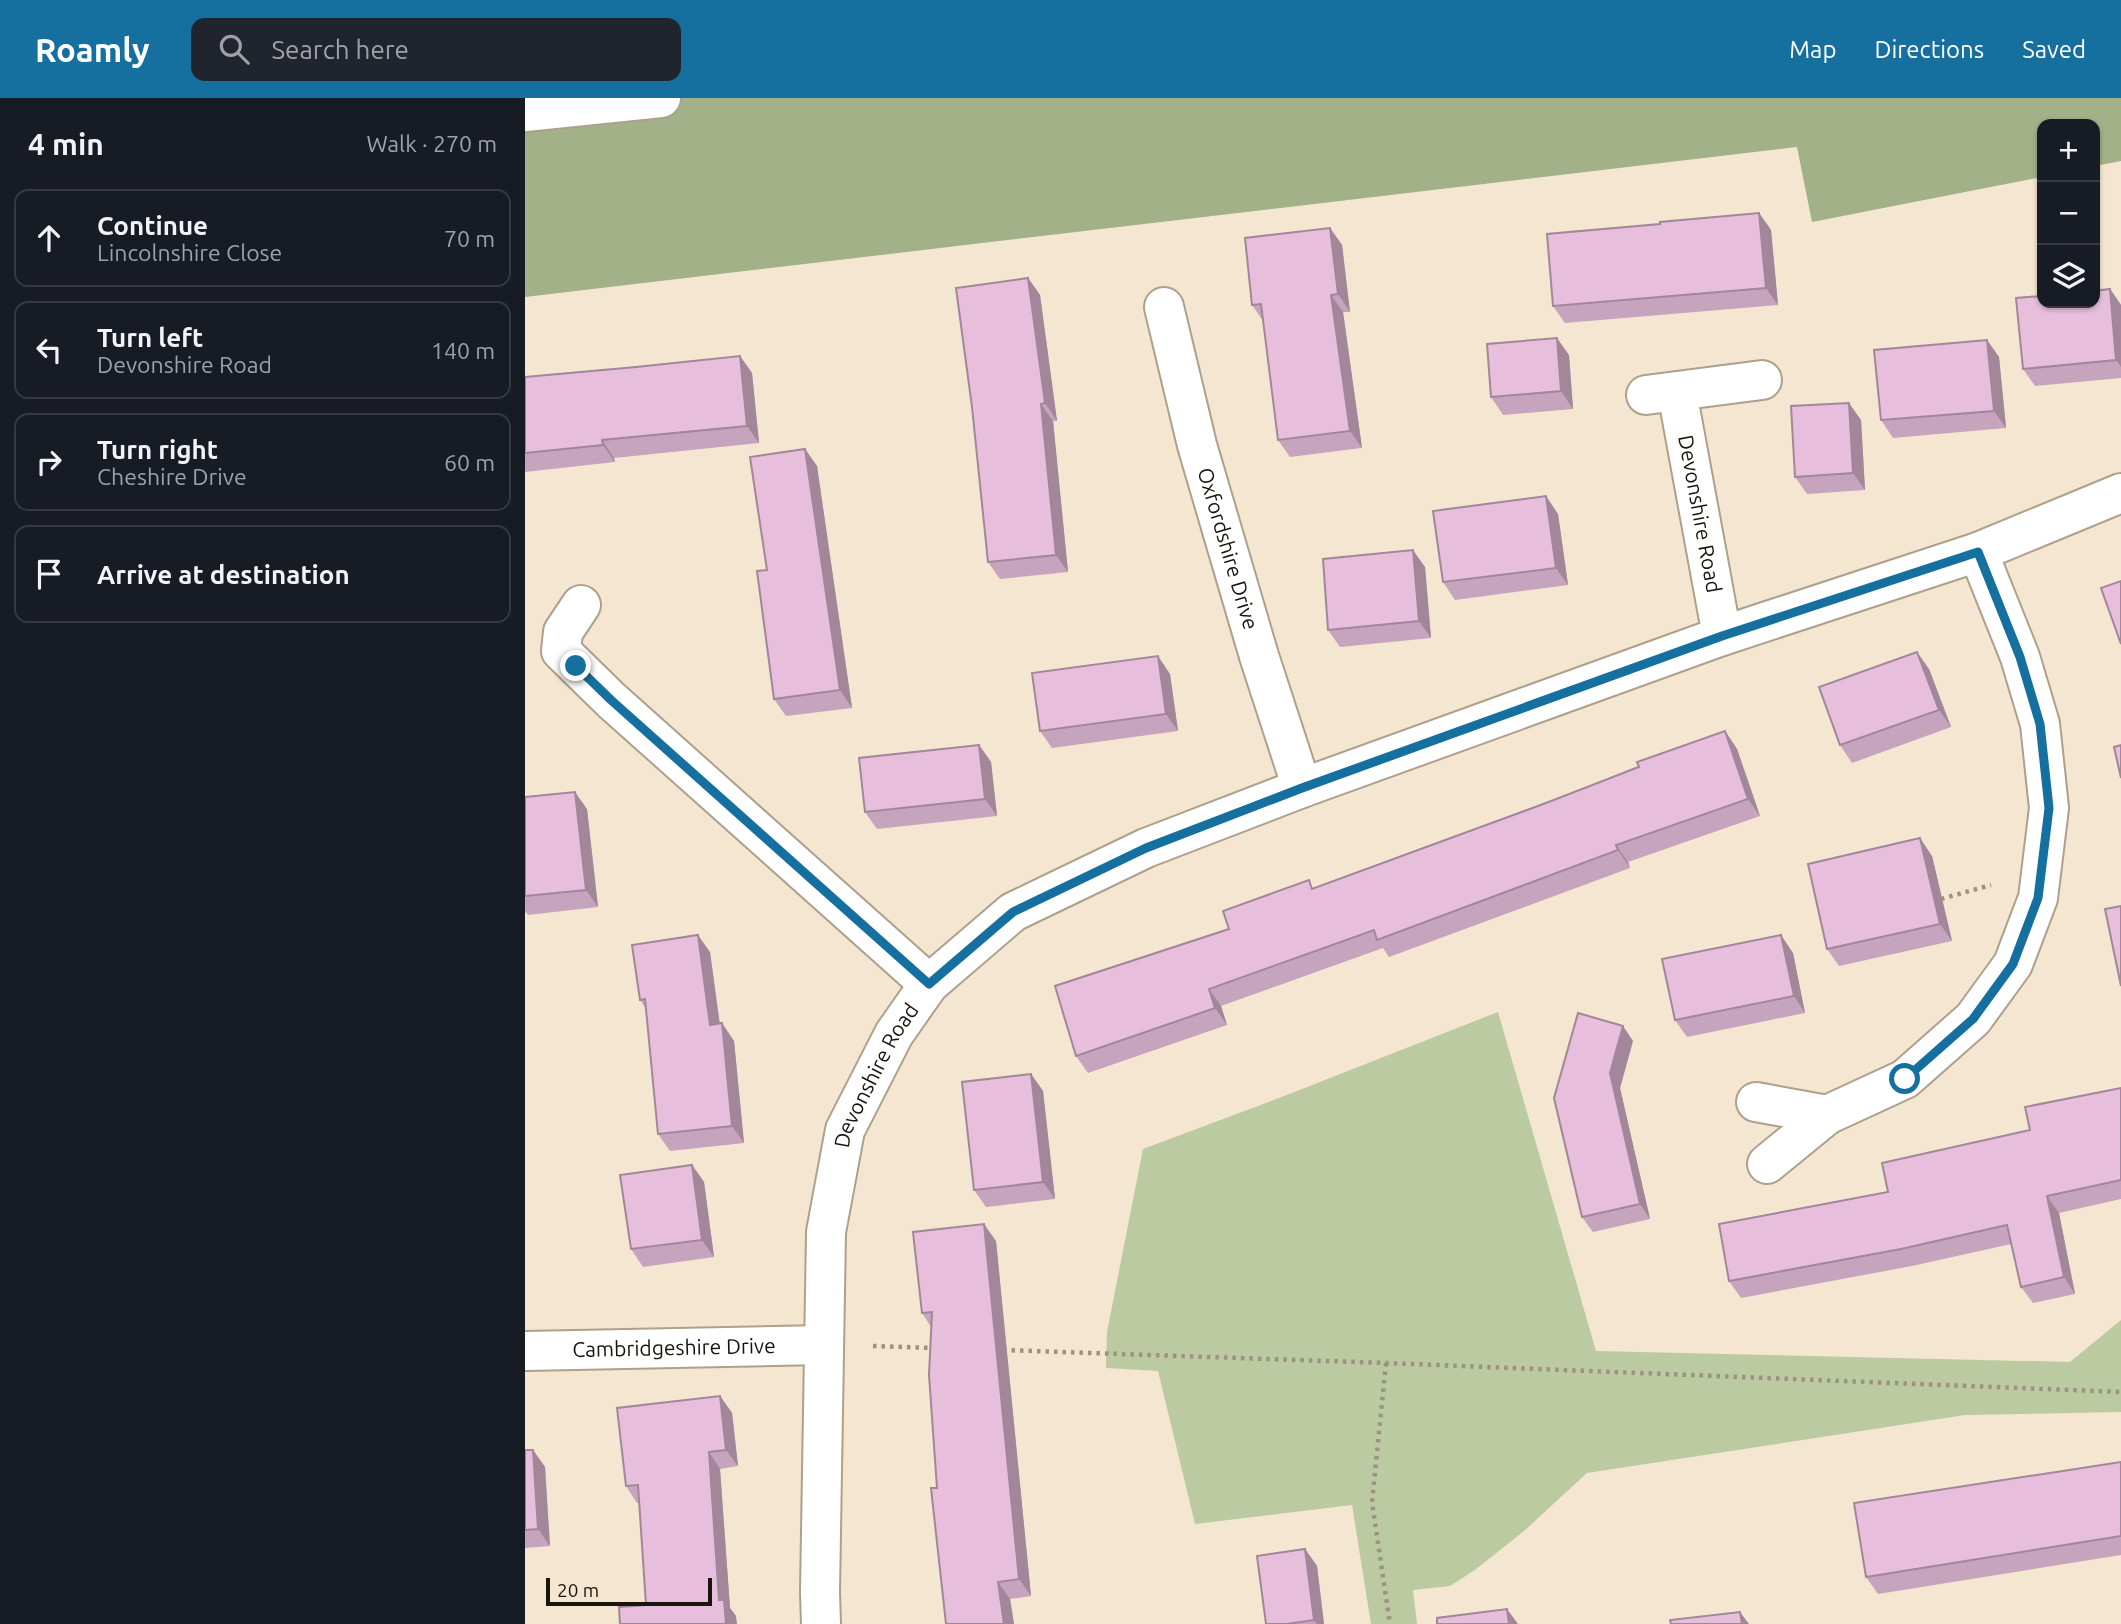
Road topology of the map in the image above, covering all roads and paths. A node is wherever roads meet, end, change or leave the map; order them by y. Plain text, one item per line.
1 (660, 98) edge
2 (525, 112) edge
3 (1164, 307) dead end
4 (1762, 380) dead end
5 (2121, 493) edge
6 (1978, 552) junction
7 (581, 606) dead end
8 (1722, 636) junction
9 (1302, 788) junction
10 (929, 984) junction
11 (1756, 1102) dead end
12 (1828, 1115) junction
13 (1767, 1164) dead end
14 (823, 1345) junction
15 (946, 1349) edge
16 (1001, 1350) dead end
17 (525, 1351) edge
18 (1386, 1363) junction
19 (2121, 1392) edge
20 (821, 1624) edge
21 (1390, 1624) edge

1 - 2 main road
3 - 9 main road, Oxfordshire Drive
4 - 8 main road, Devonshire Road
5 - 6 main road, Devonshire Road
6 - 8 main road, Devonshire Road
6 - 12 main road
7 - 10 main road
8 - 9 main road, Devonshire Road
9 - 10 main road, Devonshire Road
10 - 14 main road, Devonshire Road
11 - 12 main road
12 - 13 main road
14 - 15 path
14 - 17 main road, Cambridgeshire Drive
14 - 20 main road, Devonshire Road
16 - 18 path
18 - 19 path
18 - 21 path

